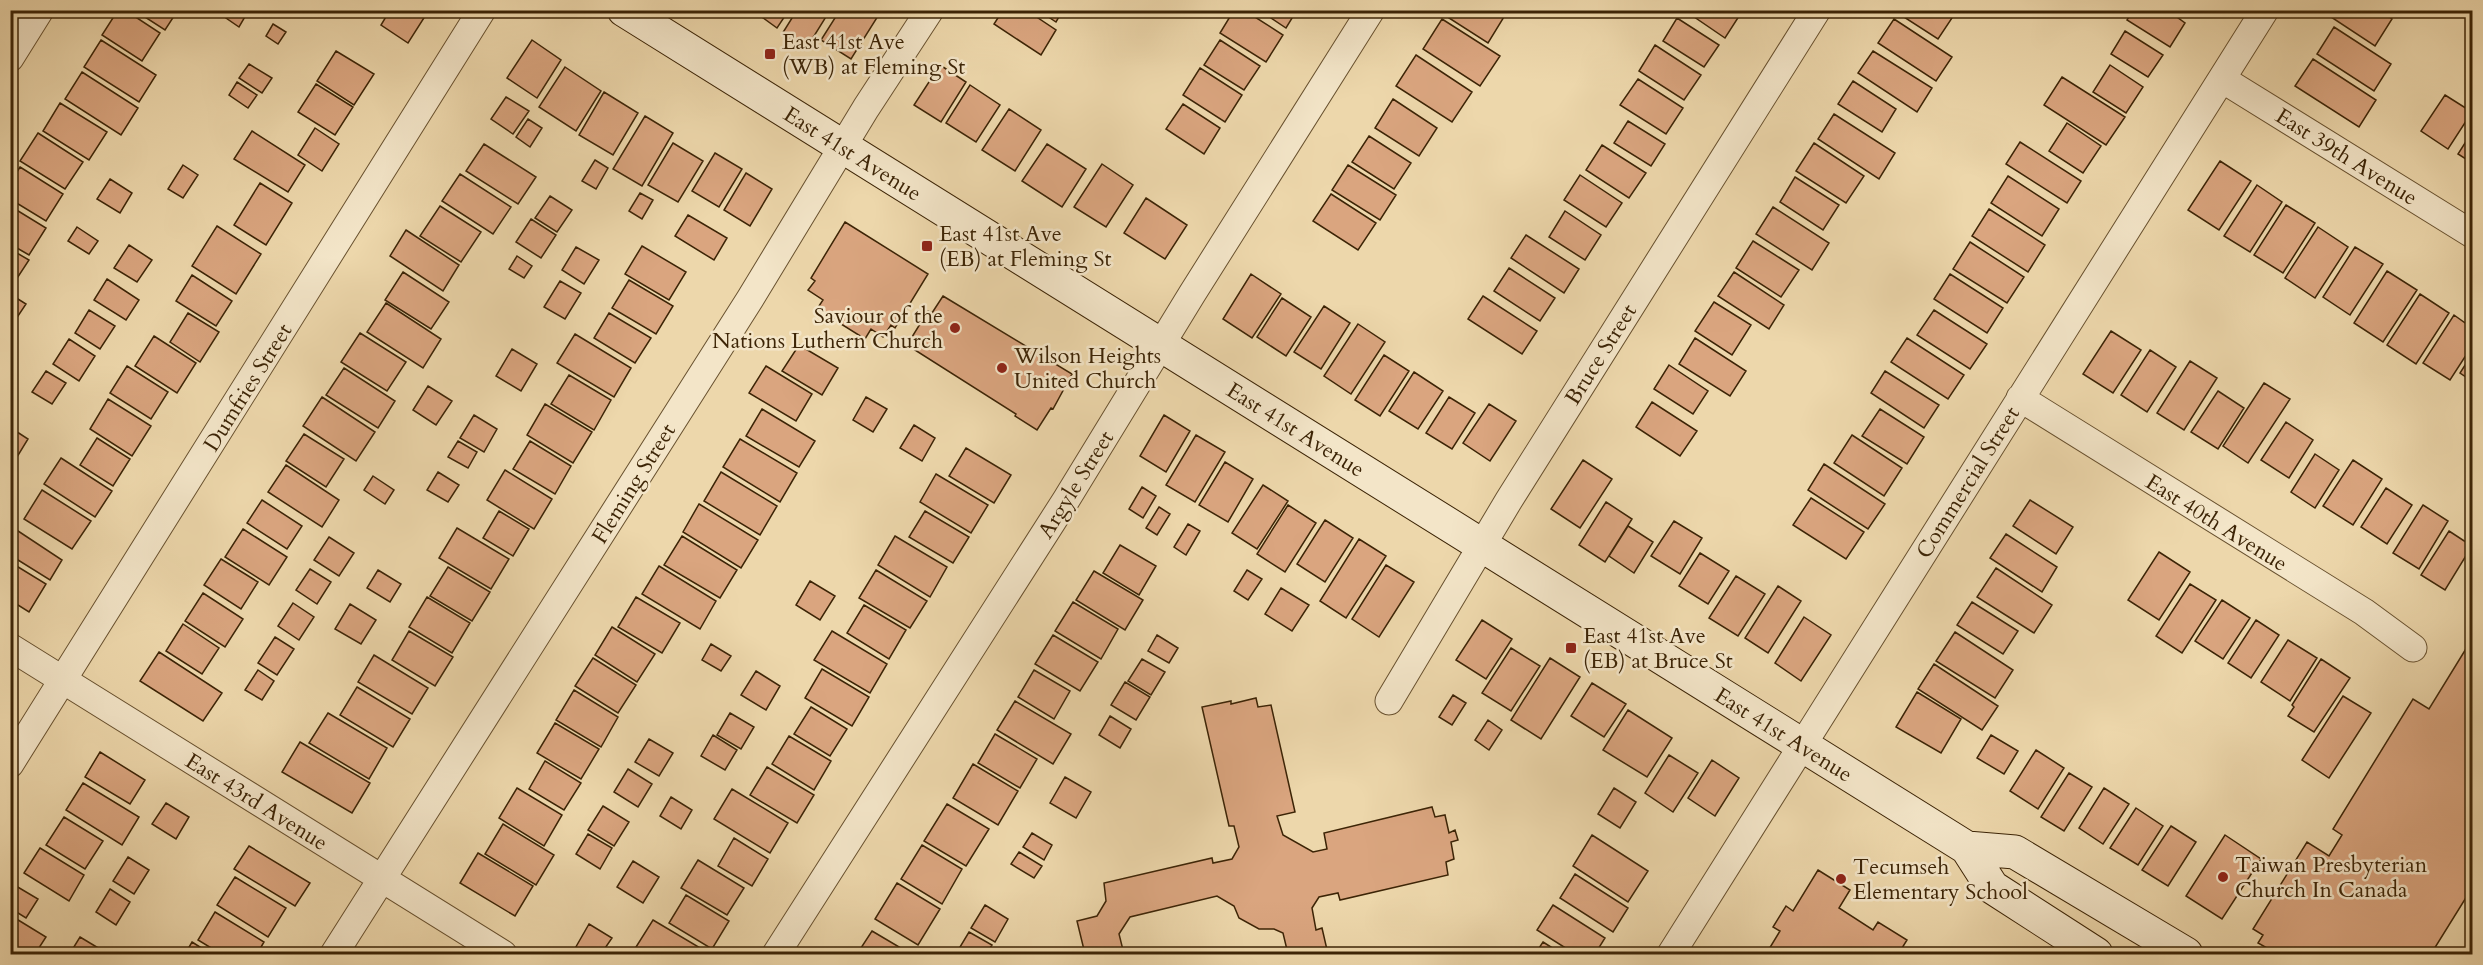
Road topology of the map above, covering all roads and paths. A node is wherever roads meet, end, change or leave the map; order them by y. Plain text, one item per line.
1 (40, 10) edge
2 (482, 10) edge
3 (624, 10) edge
4 (930, 10) edge
5 (1371, 10) edge
6 (1817, 10) edge
7 (2262, 12) edge
8 (10, 58) edge
9 (2222, 79) junction
10 (842, 147) junction
11 (2472, 234) edge
12 (1161, 345) junction
13 (2020, 398) junction
14 (1482, 545) junction
15 (10, 647) edge
16 (2413, 648) dead end
17 (64, 678) junction
18 (1389, 701) dead end
19 (1802, 745) junction
20 (10, 764) edge
21 (1967, 848) junction
22 (382, 880) junction
23 (334, 954) edge
24 (503, 954) edge
25 (776, 954) edge
26 (1671, 954) edge
27 (2096, 954) edge
28 (2186, 954) edge

1 - 8 street
2 - 17 street, Dumfries Street
3 - 10 main road, East 41st Avenue
4 - 10 street, Fleming Street
5 - 12 street, Argyle Street
6 - 14 street, Bruce Street
7 - 9 street, Commercial Street
9 - 11 street, East 39th Avenue
9 - 13 street, Commercial Street
10 - 12 main road, East 41st Avenue
10 - 22 street, Fleming Street
12 - 14 main road, East 41st Avenue
12 - 25 street, Argyle Street
13 - 16 street, East 40th Avenue
13 - 19 street, Commercial Street
14 - 18 street, Bruce Street
14 - 19 main road, East 41st Avenue
15 - 17 street, East 43rd Avenue
17 - 20 street, Dumfries Street
17 - 22 street, East 43rd Avenue
19 - 21 main road, East 41st Avenue
19 - 26 street, Commercial Street
21 - 27 main road, East 41st Avenue
21 - 28 main road, East 41st Avenue
22 - 23 street, Fleming Street
22 - 24 street, East 43rd Avenue

